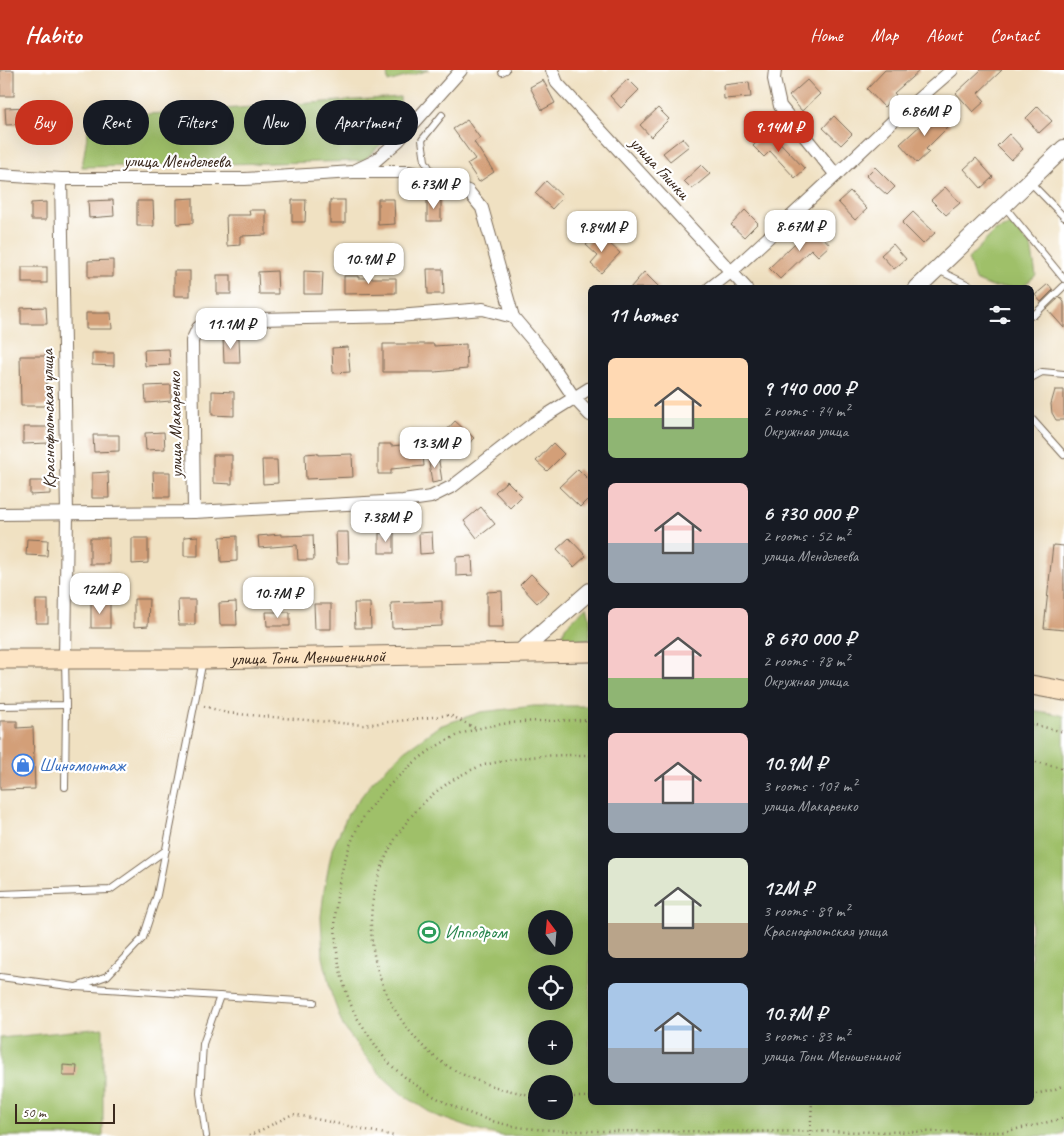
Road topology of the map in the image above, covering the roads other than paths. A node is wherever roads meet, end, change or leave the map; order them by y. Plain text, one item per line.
1 (461, 70) edge
2 (552, 70) edge
3 (775, 70) edge
4 (951, 70) edge
5 (442, 115) dead end
6 (1064, 148) edge
7 (353, 172) junction
8 (0, 175) edge
9 (836, 175) junction
10 (436, 178) junction
11 (61, 179) junction
12 (1029, 181) junction
13 (1004, 205) junction
14 (1064, 218) edge
15 (937, 269) junction
16 (732, 271) junction
17 (1064, 279) edge
18 (714, 285) edge
19 (744, 285) edge
20 (919, 285) edge
21 (969, 285) edge
22 (1064, 286) edge
23 (1034, 316) edge
24 (513, 317) junction
25 (1064, 374) edge
26 (1034, 376) edge
27 (588, 389) edge
28 (574, 399) junction
29 (588, 412) edge
30 (1034, 421) edge
31 (1064, 456) edge
32 (194, 512) junction
33 (68, 513) junction
34 (0, 514) edge
35 (588, 592) edge
36 (588, 652) edge
37 (518, 654) junction
38 (0, 659) edge
39 (65, 659) junction
40 (204, 659) junction
41 (1034, 686) edge
42 (1064, 691) edge
43 (66, 705) junction
44 (0, 706) edge
45 (65, 787) dead end
46 (166, 850) junction
47 (0, 894) edge
48 (0, 977) edge
49 (76, 987) junction
50 (220, 996) junction
51 (314, 1002) dead end
52 (206, 1136) edge

1 - 7 street, улица Менделеева
2 - 16 street, улица Глинки
3 - 9 street
4 - 9 street
5 - 10 lane
6 - 12 street
7 - 10 street, улица Менделеева
7 - 11 street, улица Менделеева
8 - 11 street, улица Менделеева
9 - 16 street
10 - 24 street, улица Менделеева
11 - 33 street, Краснофлотская улица
12 - 13 street
12 - 14 lane
13 - 15 street
13 - 17 lane
15 - 20 street
15 - 21 lane
16 - 18 street
16 - 19 street, улица Глинки
22 - 23 lane
24 - 28 street
24 - 32 street, улица Макаренко
25 - 26 lane
27 - 28 street
28 - 29 street
28 - 32 street
30 - 31 lane
32 - 33 street
33 - 34 street
33 - 39 street, Краснофлотская улица
35 - 37 street
36 - 37 main road, улица Тони Меньшениной
37 - 40 main road, улица Тони Меньшениной
38 - 39 main road, улица Тони Меньшениной
39 - 40 main road, улица Тони Меньшениной
39 - 43 lane
40 - 46 lane
41 - 42 main road
43 - 44 lane
43 - 45 lane
46 - 47 lane
46 - 49 lane
48 - 49 lane
49 - 50 lane
50 - 51 lane
50 - 52 lane

